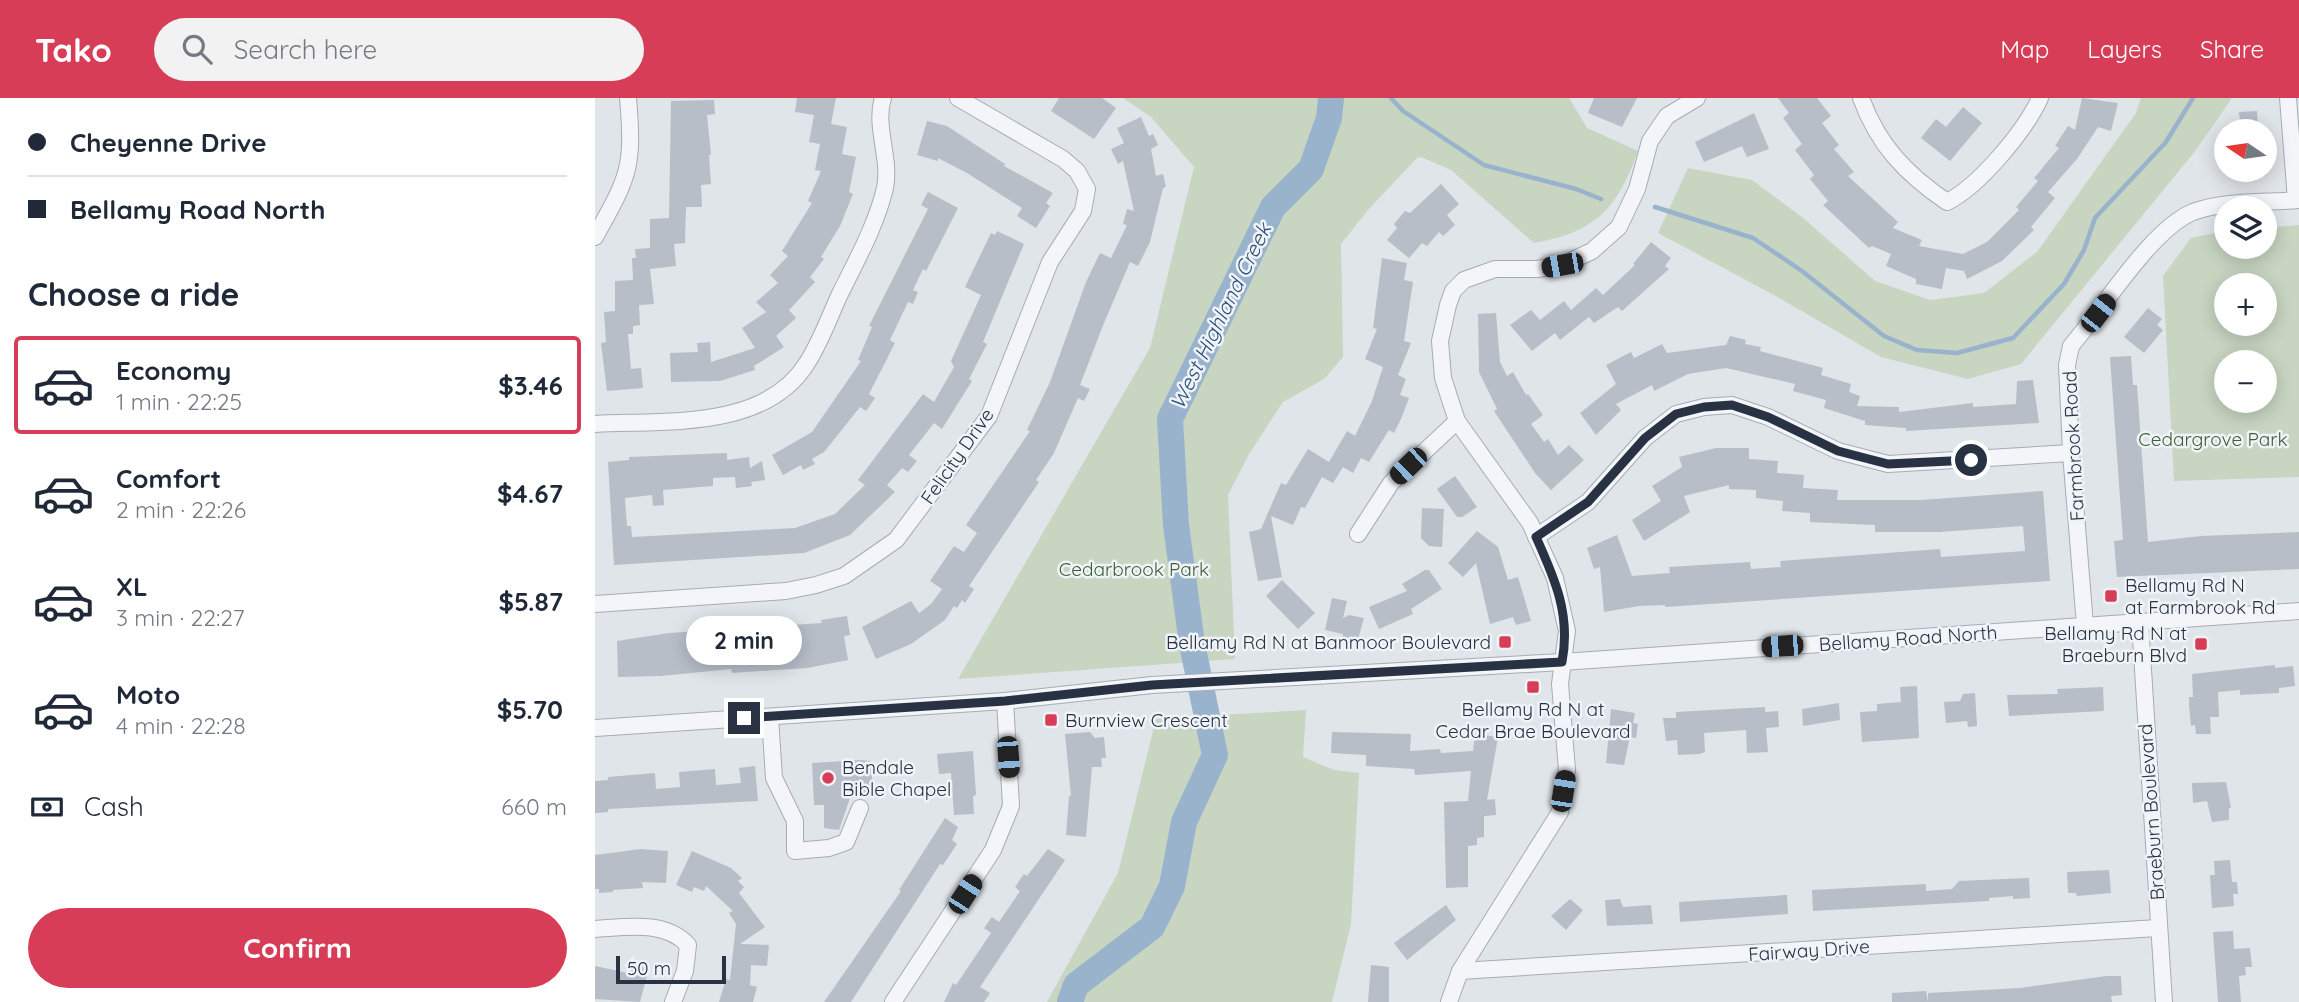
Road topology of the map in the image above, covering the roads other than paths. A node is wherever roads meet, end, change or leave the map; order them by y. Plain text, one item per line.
1 (628, 98) edge
2 (883, 98) edge
3 (958, 98) edge
4 (1697, 98) edge
5 (1861, 98) edge
6 (2040, 98) edge
7 (2288, 98) edge
8 (2297, 200) edge
9 (595, 237) edge
10 (1457, 421) junction
11 (595, 424) edge
12 (2071, 453) junction
13 (1358, 534) dead end
14 (1536, 537) junction
15 (595, 604) edge
16 (2299, 611) edge
17 (2140, 622) junction
18 (2085, 625) junction
19 (1562, 662) junction
20 (1005, 701) junction
21 (770, 717) junction
22 (595, 728) edge
23 (860, 807) dead end
24 (2158, 928) junction
25 (595, 929) edge
26 (1460, 971) junction
27 (673, 1002) edge
28 (893, 1002) edge
29 (1449, 1002) edge
30 (2164, 1002) edge

1 - 9 street
2 - 11 street
3 - 15 street, Felicity Drive
4 - 10 street
5 - 6 street
7 - 8 street
8 - 12 street, Farmbrook Road
10 - 13 street
10 - 14 street
12 - 14 street
12 - 18 street, Farmbrook Road
14 - 19 street
16 - 17 street, Bellamy Road North
17 - 18 street, Bellamy Road North
17 - 24 street, Braeburn Boulevard
18 - 19 street, Bellamy Road North
19 - 20 street, Bellamy Road North
19 - 26 street
20 - 21 street, Bellamy Road North
20 - 28 street
21 - 22 street, Bellamy Road North
21 - 23 street
24 - 26 street, Fairway Drive
24 - 30 street, Braeburn Boulevard
25 - 27 street
26 - 29 street

